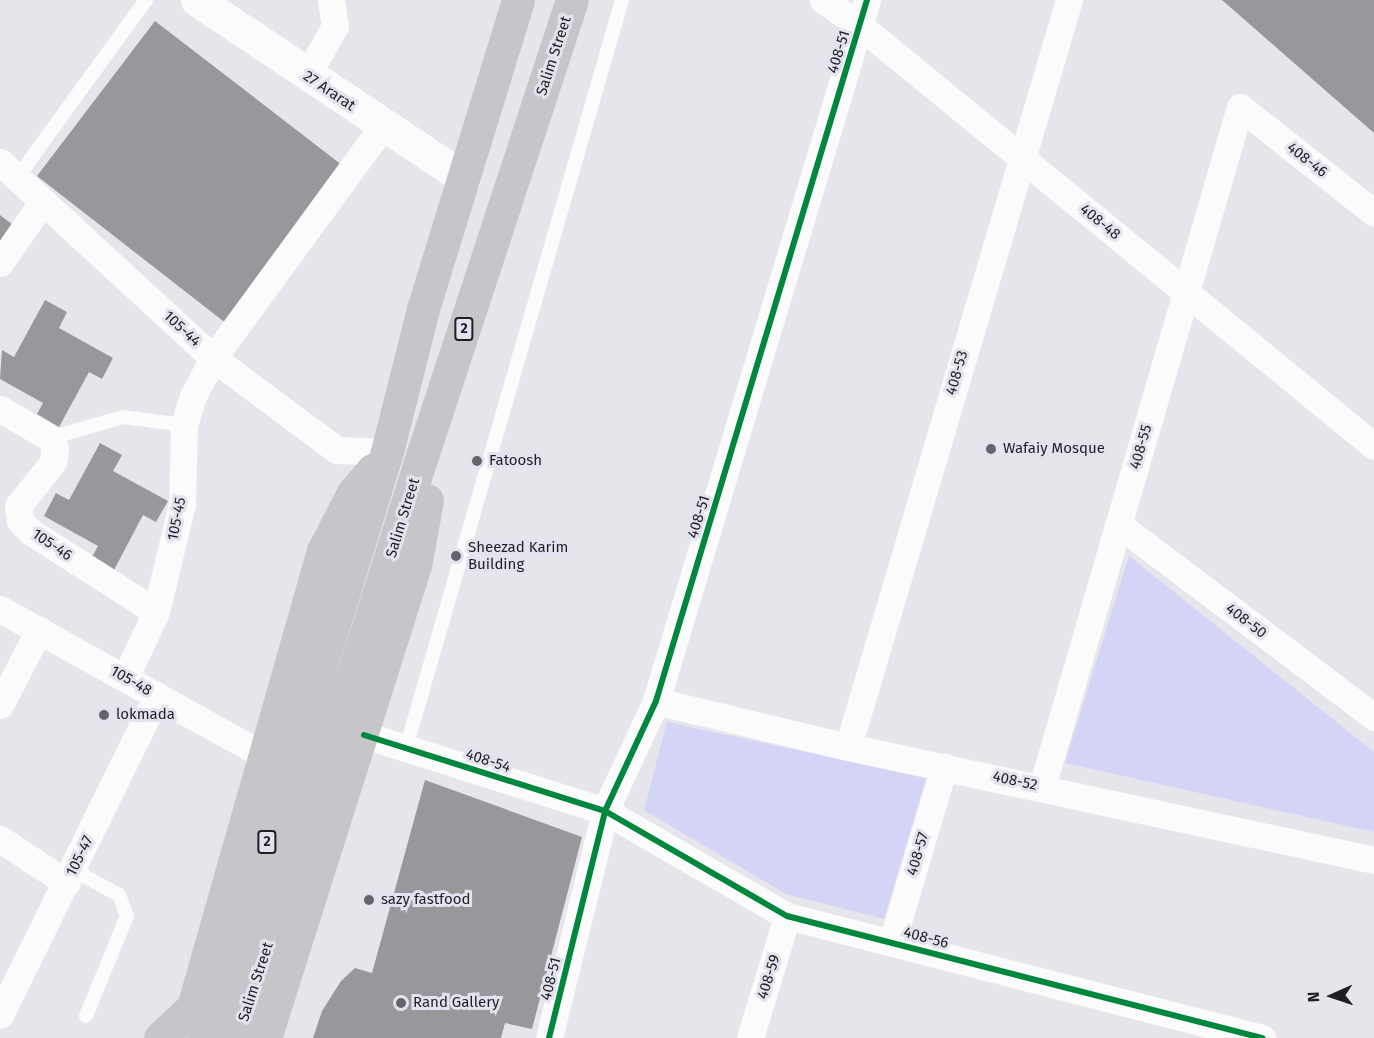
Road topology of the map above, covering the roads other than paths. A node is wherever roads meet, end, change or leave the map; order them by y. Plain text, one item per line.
1 (146, 0) edge
2 (196, 0) edge
3 (331, 0) edge
4 (518, 0) edge
5 (572, 0) edge
6 (622, 0) edge
7 (823, 0) edge
8 (1069, 0) edge
9 (863, 13) edge
10 (307, 76) junction
11 (1240, 107) joint
12 (383, 126) junction
13 (1020, 157) junction
14 (9, 170) edge
15 (464, 178) junction
16 (43, 201) junction
17 (1374, 213) edge
18 (0, 263) edge
19 (1186, 292) junction
20 (213, 358) junction
21 (0, 409) edge
22 (184, 425) junction
23 (50, 438) junction
24 (1374, 446) edge
25 (387, 452) junction
26 (422, 456) junction
27 (1118, 524) junction
28 (0, 609) edge
29 (156, 612) junction
30 (39, 630) junction
31 (125, 678) junction
32 (157, 696) junction
33 (656, 701) junction
34 (0, 705) edge
35 (1374, 717) edge
36 (364, 735) junction
37 (848, 747) junction
38 (406, 748) junction
39 (262, 754) junction
40 (944, 767) junction
41 (1042, 787) junction
42 (605, 811) junction
43 (0, 839) edge
44 (1374, 860) edge
45 (70, 877) junction
46 (787, 916) junction
47 (892, 942) junction
48 (193, 1007) junction
49 (0, 1014) edge
50 (86, 1016) dead end
51 (160, 1038) edge
52 (184, 1038) edge
53 (206, 1038) edge
54 (238, 1038) edge
55 (265, 1038) edge
56 (549, 1038) edge
57 (750, 1038) edge
58 (1263, 1038) edge

1 - 14 lane
2 - 10 street, 27 Ararat
3 - 10 street
4 - 15 main road, Salim Street / 2
5 - 26 main road, Salim Street / 2
6 - 38 lane
7 - 9 street, 408-48
8 - 13 street, 408-53
9 - 13 street, 408-48
9 - 33 street, 408-51
10 - 12 street, 27 Ararat
11 - 17 street, 408-46
11 - 19 street, 408-55
12 - 15 street, 27 Ararat
12 - 20 street, 105-45
13 - 19 street, 408-48
13 - 37 street, 408-53
14 - 16 street, 105-44
15 - 25 main road, Salim Street / 2
16 - 18 street
16 - 20 street, 105-44
19 - 24 street, 408-48
19 - 27 street, 408-55
20 - 22 street, 105-45
20 - 25 street, 105-44
21 - 23 street
22 - 23 lane
22 - 29 street, 105-45
23 - 29 street, 105-46
25 - 39 main road
25 - 53 main road, Salim Street / 2
26 - 36 main road
26 - 54 main road, Salim Street / 2
27 - 35 street, 408-50
27 - 41 street, 408-55
28 - 30 street, 105-48
29 - 31 street, 105-45
30 - 31 street, 105-48
30 - 34 street
31 - 32 street, 105-48
32 - 39 street, 105-48
32 - 45 street, 105-47
33 - 37 street, 408-52
33 - 42 street, 408-51
36 - 38 street, 408-54
36 - 55 main road
37 - 40 street, 408-52
38 - 42 street, 408-54
39 - 48 main road
40 - 41 street, 408-52
40 - 47 street, 408-57
41 - 44 street, 408-52
42 - 46 street, 408-56
42 - 56 street, 408-51
43 - 45 street
45 - 49 street, 105-47
45 - 50 lane
46 - 47 street, 408-56
46 - 57 street, 408-59
47 - 58 street, 408-56
48 - 51 main road
48 - 52 main road

